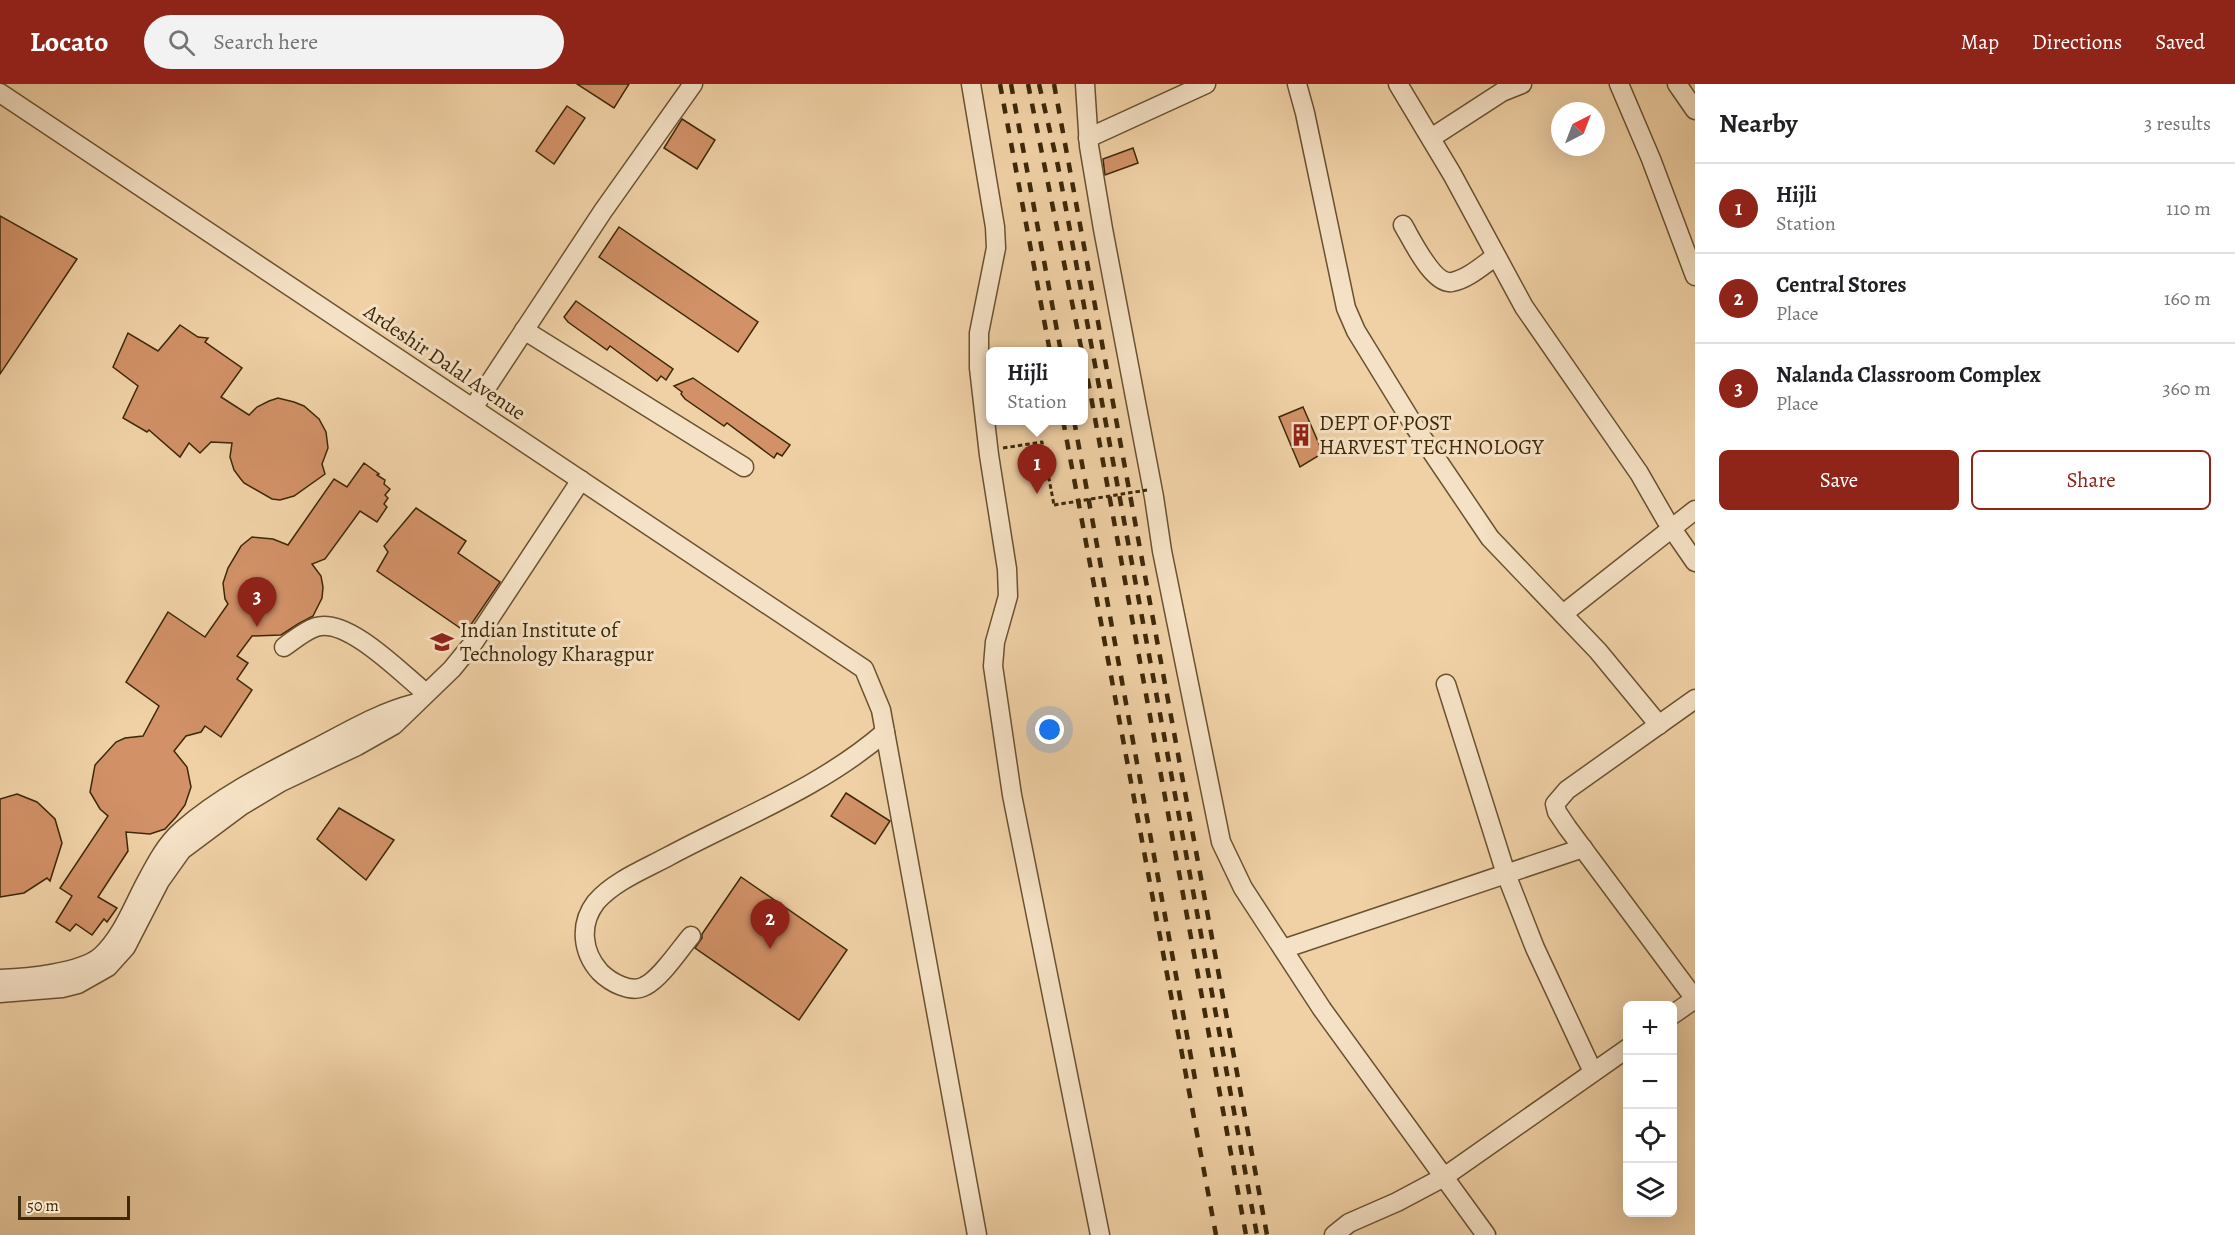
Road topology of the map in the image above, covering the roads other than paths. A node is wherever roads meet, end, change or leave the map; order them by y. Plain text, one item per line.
1 (693, 84) edge
2 (970, 84) edge
3 (1085, 84) edge
4 (1206, 84) edge
5 (1297, 84) edge
6 (1398, 84) edge
7 (1522, 84) edge
8 (1619, 84) edge
9 (1677, 84) edge
10 (0, 93) edge
11 (1693, 102) edge
12 (1088, 138) junction
13 (1431, 138) junction
14 (1403, 225) dead end
15 (1496, 256) junction
16 (1695, 276) edge
17 (524, 330) junction
18 (473, 408) junction
19 (744, 467) dead end
20 (581, 480) junction
21 (1695, 510) edge
22 (1672, 528) junction
23 (1695, 562) edge
24 (1563, 614) junction
25 (284, 647) dead end
26 (1446, 684) dead end
27 (420, 699) junction
28 (1695, 699) edge
29 (1659, 725) junction
30 (885, 732) junction
31 (1583, 848) junction
32 (1506, 874) junction
33 (691, 936) dead end
34 (1283, 949) junction
35 (0, 979) edge
36 (0, 993) edge
37 (1695, 999) edge
38 (1677, 1012) edge
39 (1623, 1051) edge
40 (1593, 1072) junction
41 (1444, 1177) junction
42 (976, 1235) edge
43 (1100, 1235) edge
44 (1335, 1235) edge
45 (1486, 1235) edge

1 - 17 street
2 - 43 street
3 - 12 street
4 - 12 street
5 - 24 street
6 - 13 street
7 - 13 street
8 - 16 street
9 - 11 street
10 - 18 street, Ardeshir Dalal Avenue
12 - 34 street
13 - 15 street
14 - 15 street
15 - 22 street
17 - 18 street
17 - 19 street
18 - 20 street, Ardeshir Dalal Avenue
20 - 27 street
20 - 30 street, Ardeshir Dalal Avenue
21 - 22 street
22 - 23 street
22 - 24 street
24 - 29 street
25 - 27 street
26 - 32 street
27 - 35 street
27 - 36 street
28 - 29 street
29 - 31 street
30 - 33 street
30 - 42 street
31 - 32 street
31 - 37 street
32 - 34 street
32 - 40 street
34 - 41 street
37 - 38 street
39 - 40 street
40 - 41 street
41 - 44 street
41 - 45 street

